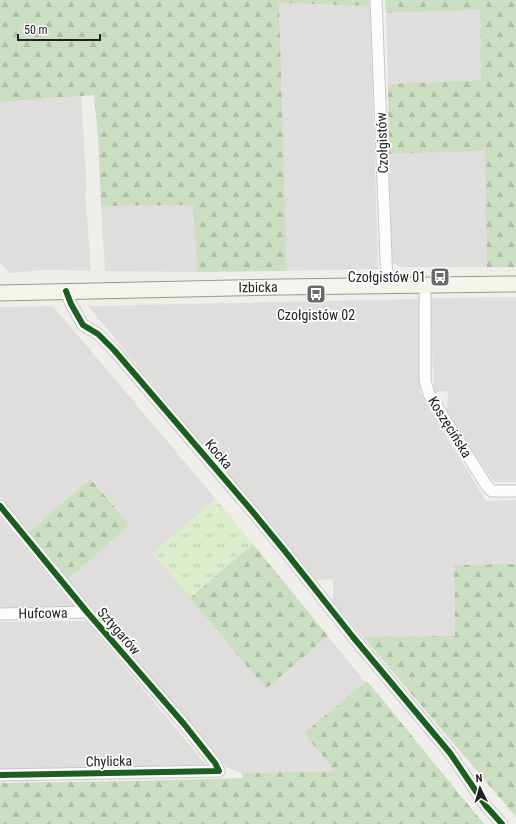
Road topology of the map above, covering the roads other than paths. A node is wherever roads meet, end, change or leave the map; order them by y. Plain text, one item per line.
1 (376, 0) edge
2 (425, 284) junction
3 (516, 284) edge
4 (387, 285) junction
5 (66, 292) junction
6 (0, 293) edge
7 (516, 491) edge
8 (0, 506) edge
9 (87, 612) junction
10 (0, 614) edge
11 (219, 771) joint
12 (0, 775) edge
13 (502, 824) edge

1 - 4 street, Czołgistów
2 - 3 street, Izbicka
2 - 4 street, Izbicka
2 - 7 street, Koszęcińska
4 - 5 street, Izbicka
5 - 6 street, Izbicka
5 - 13 street, Kocka
8 - 9 street, Sztygarów
9 - 10 street, Hufcowa
9 - 11 street, Sztygarów
11 - 12 street, Chylicka

